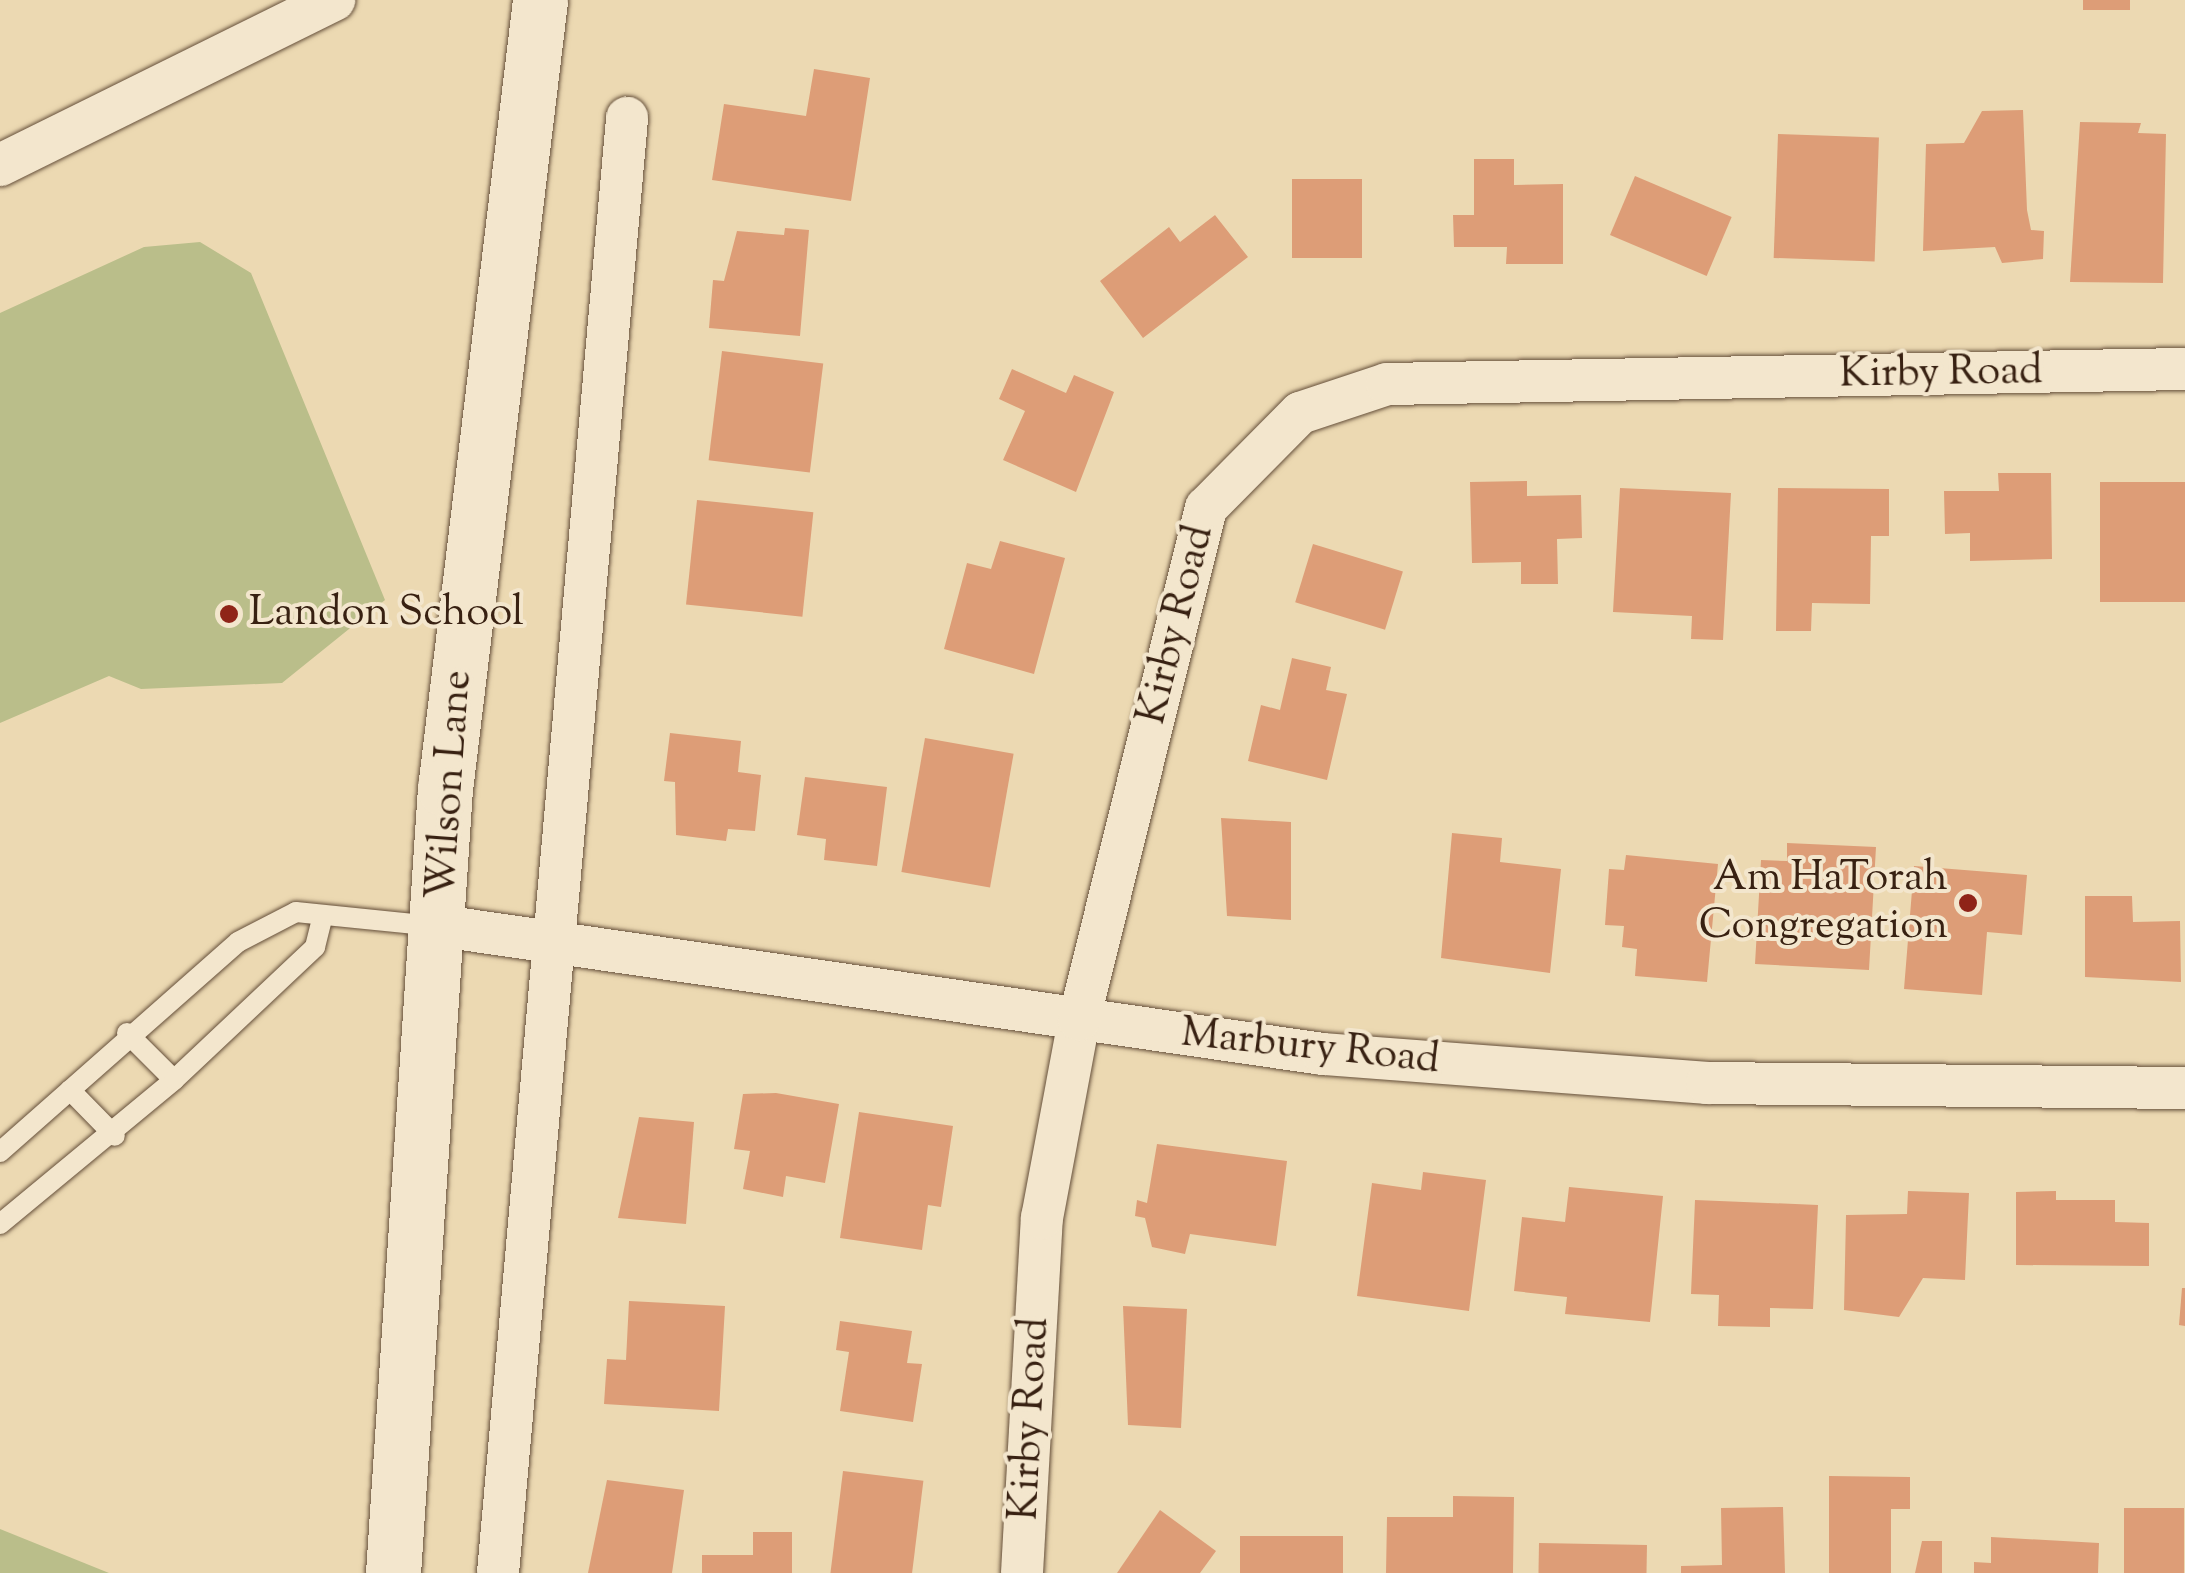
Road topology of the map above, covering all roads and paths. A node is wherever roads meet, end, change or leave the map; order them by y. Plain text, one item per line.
1 (334, 0) edge
2 (540, 0) edge
3 (627, 118) dead end
4 (0, 165) edge
5 (2185, 369) edge
6 (322, 919) junction
7 (441, 926) junction
8 (555, 937) junction
9 (1078, 1020) junction
10 (127, 1034) junction
11 (174, 1080) junction
12 (2185, 1088) edge
13 (70, 1090) junction
14 (115, 1136) junction
15 (0, 1152) edge
16 (0, 1224) edge
17 (393, 1573) edge
18 (498, 1573) edge
19 (1022, 1573) edge

1 - 4 street
2 - 7 main road, Wilson Lane
3 - 8 street
5 - 9 street, Kirby Road
6 - 7 lane
6 - 10 lane
6 - 11 lane
7 - 8 street, Marbury Road
7 - 17 main road, Wilson Lane
8 - 9 street, Marbury Road
8 - 18 street
9 - 12 street, Marbury Road
9 - 19 street, Kirby Road
10 - 11 lane
10 - 13 lane
11 - 14 lane
13 - 14 lane
13 - 15 lane
14 - 16 lane

